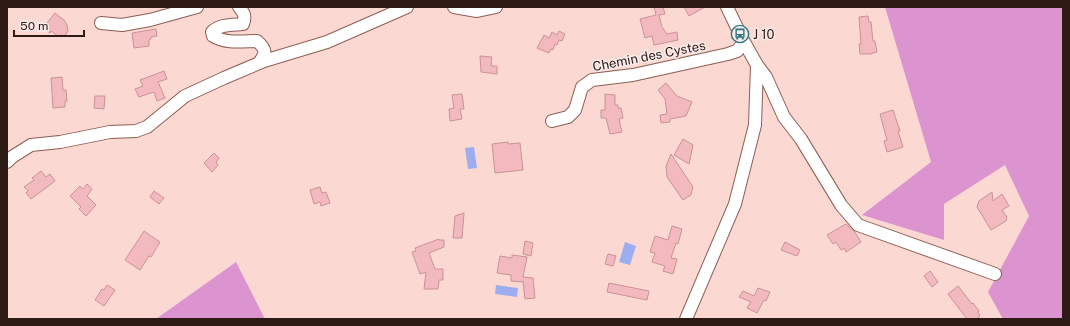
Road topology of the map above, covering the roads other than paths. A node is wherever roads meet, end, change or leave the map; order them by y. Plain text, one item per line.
1 (198, 7) edge
2 (238, 7) edge
3 (408, 7) edge
4 (454, 7) edge
5 (496, 7) edge
6 (727, 7) edge
7 (101, 23) dead end
8 (744, 42) junction
9 (259, 63) junction
10 (757, 65) junction
11 (552, 121) dead end
12 (7, 162) edge
13 (995, 274) dead end
14 (686, 319) edge

1 - 7 street
2 - 9 street
3 - 9 street
4 - 5 street
6 - 8 street
8 - 10 street
8 - 11 street, Chemin des Cystes
9 - 12 street
10 - 13 street
10 - 14 street

